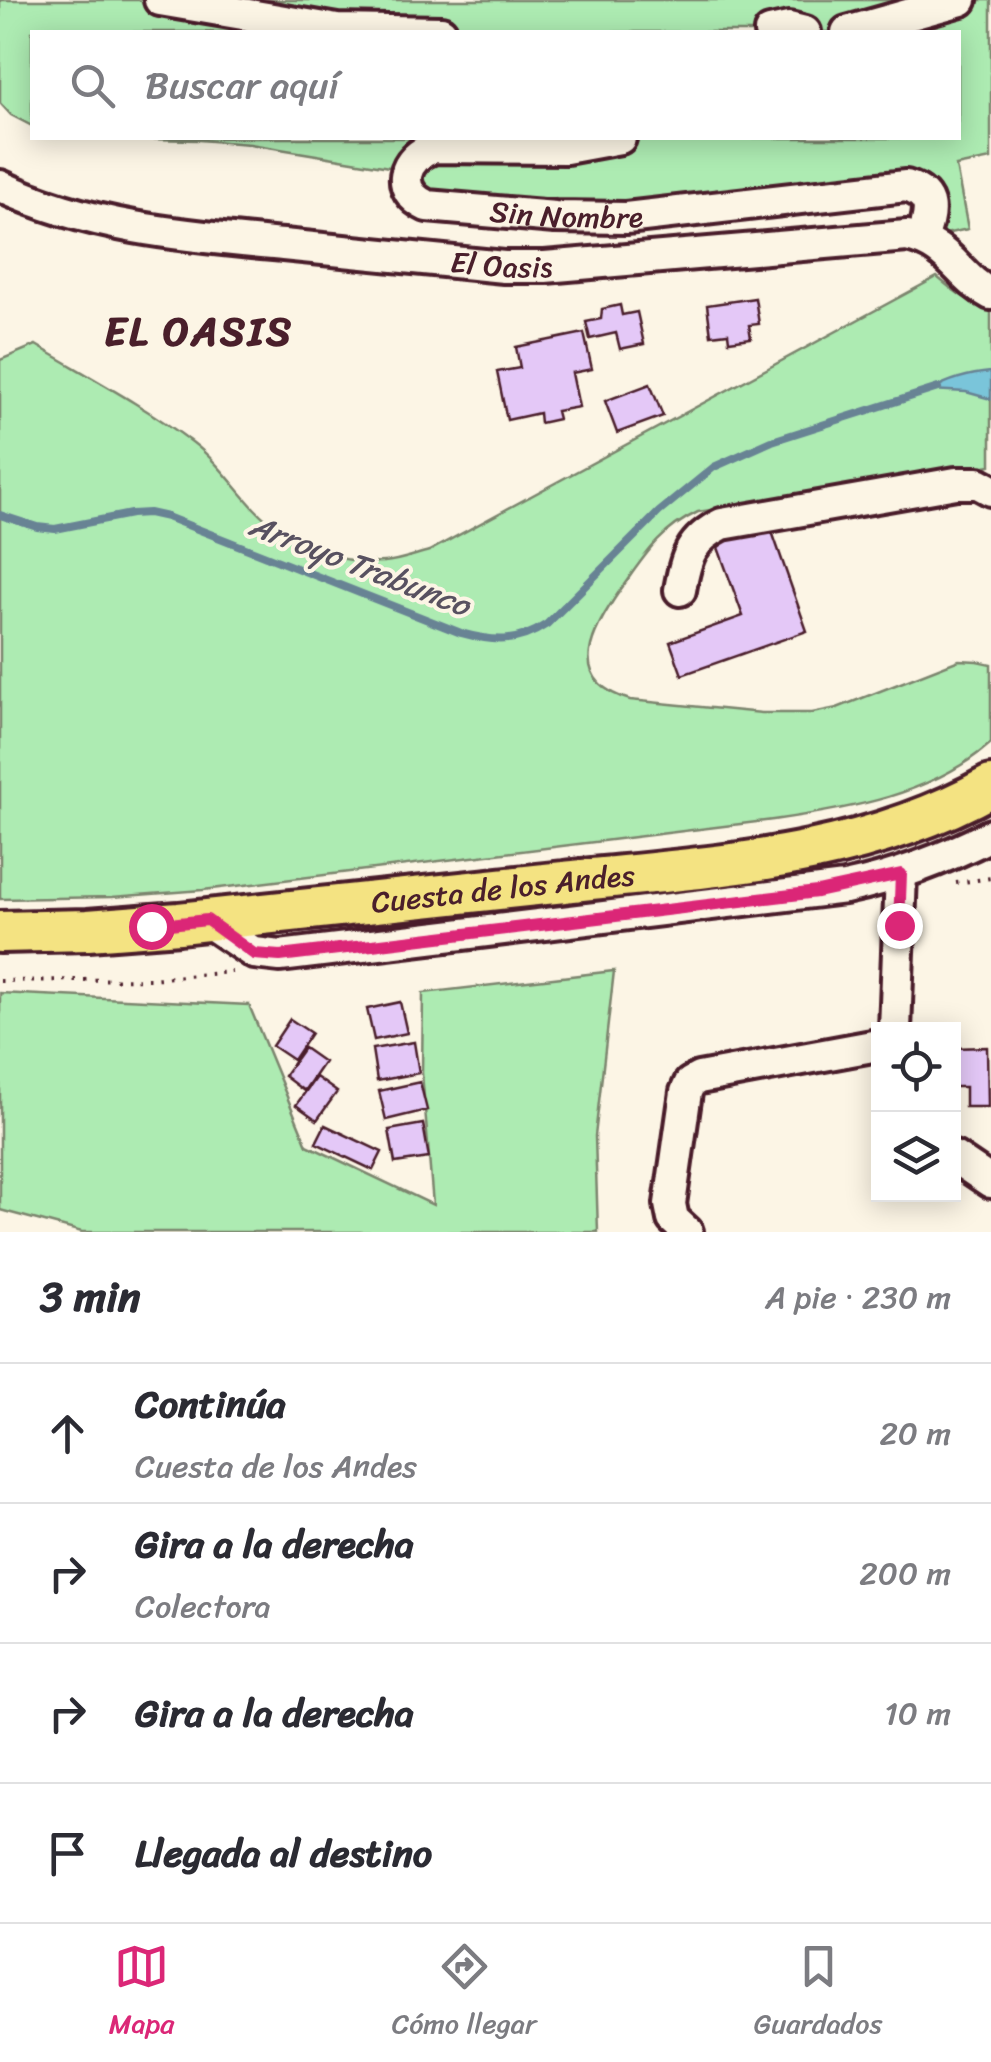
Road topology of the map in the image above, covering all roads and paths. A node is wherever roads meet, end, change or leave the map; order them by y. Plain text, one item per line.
1 (160, 0) edge
2 (961, 0) edge
3 (336, 30) edge
4 (855, 30) edge
5 (609, 140) edge
6 (0, 186) edge
7 (922, 239) junction
8 (991, 294) edge
9 (991, 490) edge
10 (680, 590) dead end
11 (991, 786) edge
12 (991, 835) edge
13 (901, 874) junction
14 (207, 920) junction
15 (0, 932) edge
16 (895, 1022) edge
17 (871, 1046) edge
18 (961, 1161) edge
19 (991, 1182) edge
20 (687, 1232) edge

1 - 3 street
2 - 4 street
5 - 7 street, Sin Nombre
6 - 7 street, El Oasis
7 - 8 street
9 - 10 street
11 - 14 main road, Cuesta de los Andes
12 - 13 street
13 - 14 street
13 - 16 street
14 - 15 main road, Cuesta de los Andes
17 - 20 street
18 - 19 street

